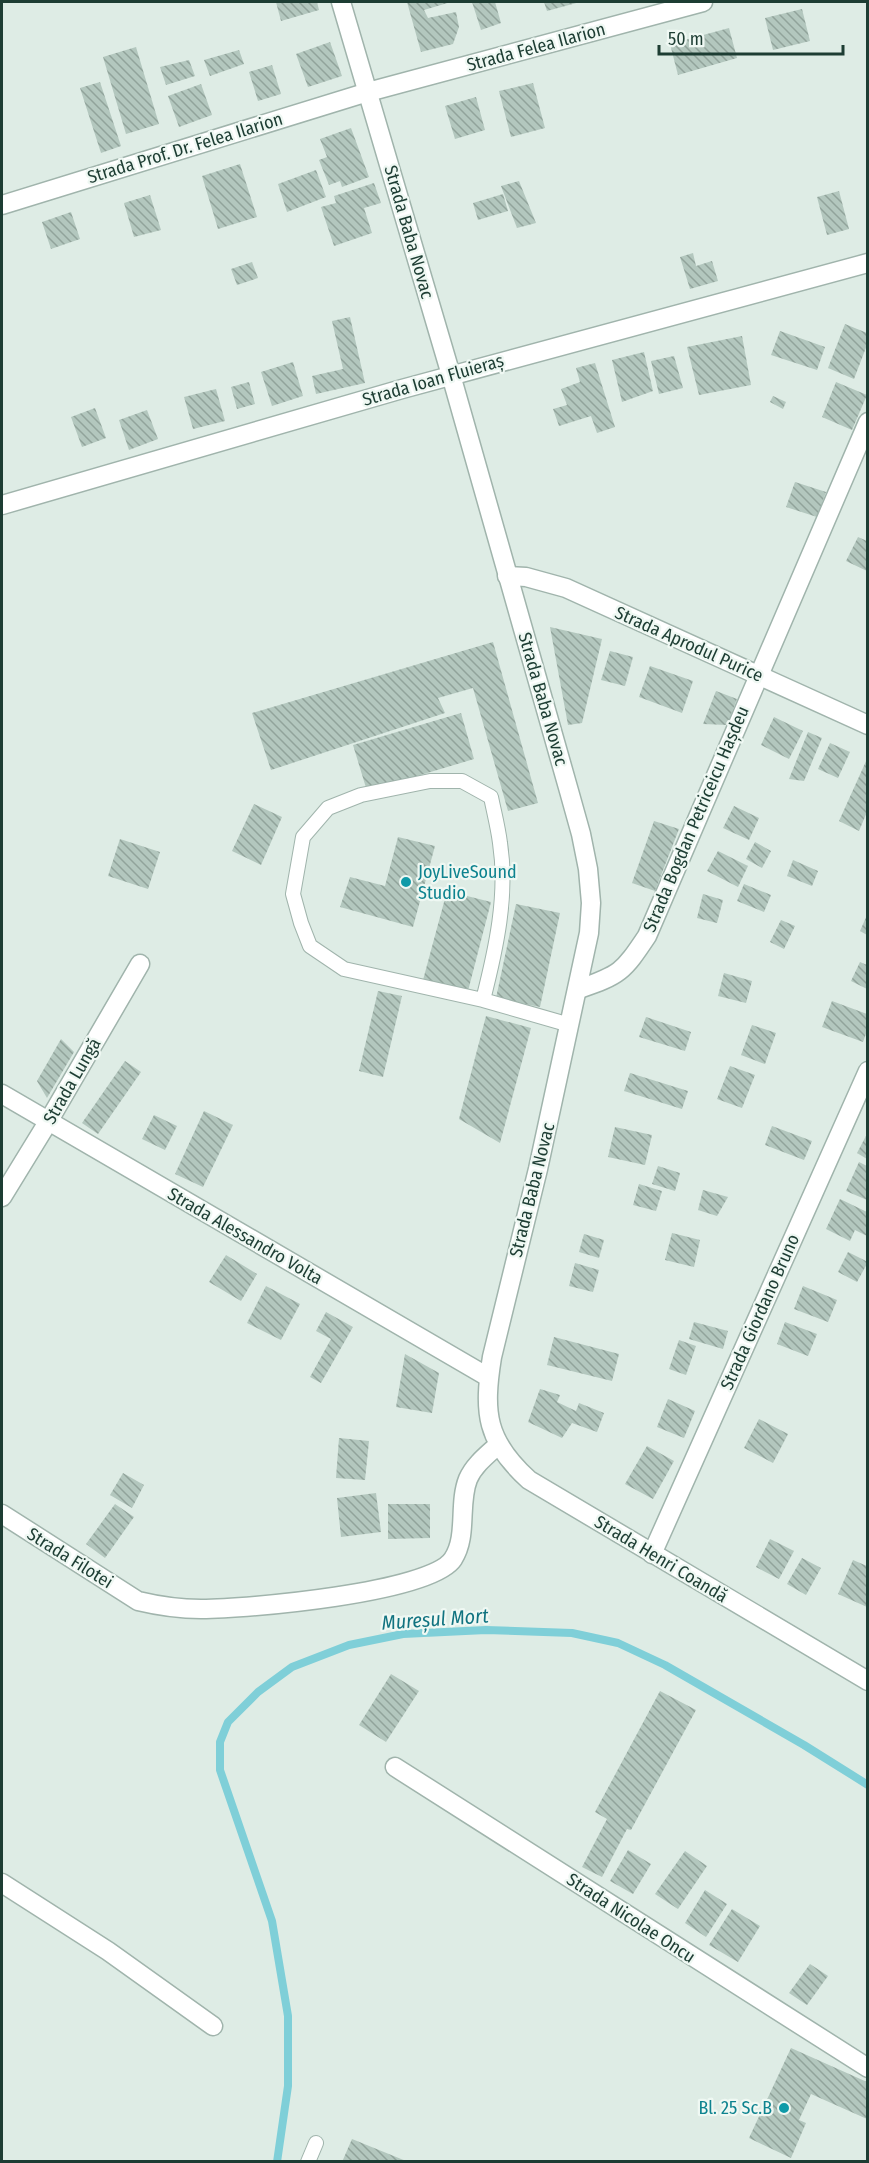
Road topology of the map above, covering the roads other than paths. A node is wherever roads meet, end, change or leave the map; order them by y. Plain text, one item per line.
1 (341, 2) edge
2 (703, 2) edge
3 (368, 92) junction
4 (2, 204) edge
5 (867, 263) edge
6 (451, 375) junction
7 (867, 422) edge
8 (2, 505) edge
9 (507, 576) junction
10 (759, 676) junction
11 (867, 725) edge
12 (140, 964) dead end
13 (579, 989) junction
14 (483, 1000) junction
15 (570, 1025) junction
16 (867, 1071) edge
17 (2, 1094) edge
18 (48, 1122) junction
19 (2, 1197) edge
20 (488, 1377) junction
21 (488, 1407) joint
22 (498, 1445) junction
23 (2, 1514) edge
24 (652, 1554) junction
25 (867, 1681) edge
26 (395, 1767) dead end
27 (2, 1883) edge
28 (213, 2026) dead end
29 (867, 2068) edge
30 (316, 2143) dead end
31 (308, 2162) edge

1 - 3 street, Strada Baba Novac
2 - 3 street, Strada Felea Ilarion
3 - 4 street, Strada Prof. Dr. Felea Ilarion
3 - 6 street, Strada Baba Novac
5 - 6 street, Strada Ioan Fluieraș
6 - 8 street, Strada Ioan Fluieraș
6 - 9 street, Strada Baba Novac
7 - 10 street, Strada Bogdan Petriceicu Hașdeu
9 - 10 street, Strada Aprodul Purice
9 - 13 street, Strada Baba Novac
10 - 11 street, Strada Aprodul Purice
10 - 13 street, Strada Bogdan Petriceicu Hașdeu
12 - 18 street, Strada Lungă
13 - 15 street, Strada Baba Novac
14 - 14 lane
14 - 15 lane
15 - 20 street, Strada Baba Novac
16 - 24 street, Strada Giordano Bruno
17 - 18 street, Strada Alessandro Volta
18 - 19 street, Strada Lungă
18 - 20 street, Strada Alessandro Volta
20 - 21 street, Strada Baba Novac
21 - 22 street, Strada Henri Coandă
22 - 23 street, Strada Filotei
22 - 24 street, Strada Henri Coandă
24 - 25 street, Strada Henri Coandă
26 - 29 street, Strada Nicolae Oncu
27 - 28 street
30 - 31 lane

